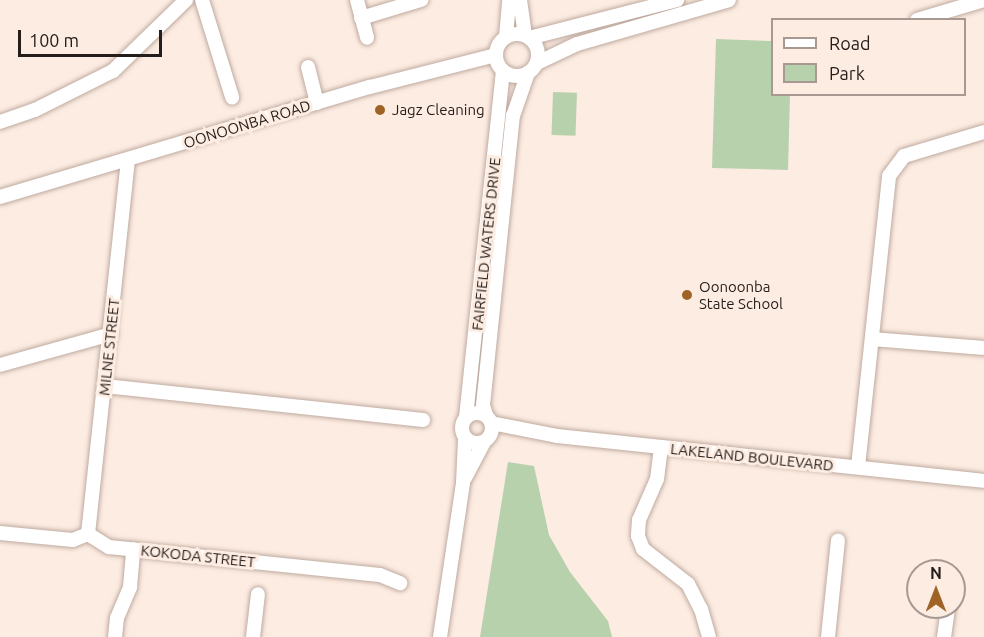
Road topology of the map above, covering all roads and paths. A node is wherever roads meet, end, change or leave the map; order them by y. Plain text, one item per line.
1 (186, 0) edge
2 (202, 0) edge
3 (357, 0) edge
4 (421, 0) edge
5 (509, 0) edge
6 (520, 0) edge
7 (677, 0) edge
8 (729, 0) edge
9 (984, 0) edge
10 (361, 18) junction
11 (924, 18) edge
12 (506, 37) junction
13 (527, 37) junction
14 (367, 38) dead end
15 (496, 55) junction
16 (308, 67) dead end
17 (533, 68) junction
18 (503, 71) junction
19 (232, 98) dead end
20 (317, 103) junction
21 (0, 122) edge
22 (984, 132) edge
23 (128, 160) junction
24 (0, 197) edge
25 (111, 334) junction
26 (872, 339) junction
27 (984, 348) edge
28 (0, 365) edge
29 (105, 386) junction
30 (466, 417) junction
31 (423, 420) dead end
32 (488, 429) junction
33 (465, 439) junction
34 (661, 447) junction
35 (858, 467) junction
36 (984, 481) edge
37 (463, 483) junction
38 (0, 533) edge
39 (88, 534) junction
40 (838, 541) dead end
41 (134, 549) junction
42 (400, 583) dead end
43 (258, 594) dead end
44 (946, 619) edge
45 (115, 637) edge
46 (253, 637) edge
47 (440, 637) edge
48 (709, 637) edge
49 (828, 637) edge
50 (944, 637) edge

1 - 21 street
2 - 19 street
3 - 10 street
4 - 10 street
5 - 12 street
6 - 13 street
7 - 13 street
8 - 17 street
9 - 11 street
10 - 14 street
12 - 13 street
12 - 15 street
13 - 17 street
15 - 18 street
15 - 20 street, OONOONBA ROAD
16 - 20 street
17 - 18 street
17 - 32 street, FAIRFIELD WATERS DRIVE
18 - 30 street, FAIRFIELD WATERS DRIVE
20 - 23 street, OONOONBA ROAD
22 - 26 street
23 - 24 street, OONOONBA ROAD
23 - 25 street, MILNE STREET
25 - 28 street
25 - 29 street, MILNE STREET
26 - 27 street
26 - 35 street
29 - 31 street
29 - 39 street, MILNE STREET
30 - 32 street
30 - 33 street, FAIRFIELD WATERS DRIVE
32 - 33 street
32 - 34 street, LAKELAND BOULEVARD
32 - 37 street, FAIRFIELD WATERS DRIVE
33 - 37 street, FAIRFIELD WATERS DRIVE
34 - 35 street, LAKELAND BOULEVARD
34 - 48 street
35 - 36 street, LAKELAND BOULEVARD
37 - 47 street, FAIRFIELD WATERS DRIVE
38 - 39 street
39 - 41 street, KOKODA STREET
40 - 49 street
41 - 42 street, KOKODA STREET
41 - 45 street
43 - 46 street
44 - 50 street

